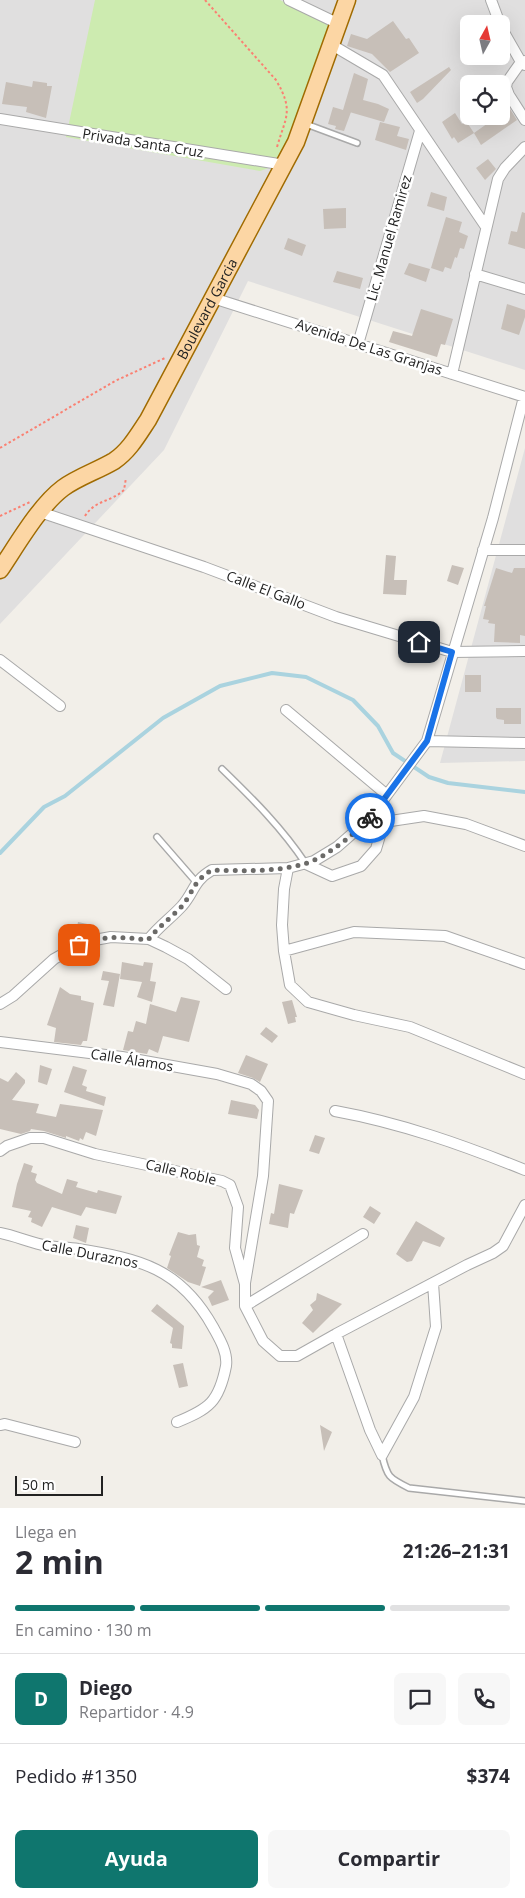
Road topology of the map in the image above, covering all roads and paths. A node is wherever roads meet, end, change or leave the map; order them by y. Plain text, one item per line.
1 (205, 0) edge
2 (289, 0) edge
3 (347, 0) edge
4 (492, 0) edge
5 (497, 15) edge
6 (339, 24) junction
7 (510, 41) edge
8 (332, 45) junction
9 (524, 63) edge
10 (0, 119) edge
11 (525, 120) edge
12 (304, 123) junction
13 (420, 131) junction
14 (357, 143) dead end
15 (525, 147) edge
16 (279, 164) junction
17 (486, 227) junction
18 (475, 274) junction
19 (525, 289) edge
20 (213, 298) junction
21 (358, 344) junction
22 (184, 354) junction
23 (452, 374) junction
24 (525, 397) edge
25 (0, 448) edge
26 (126, 478) dead end
27 (40, 512) junction
28 (80, 525) junction
29 (483, 550) junction
30 (525, 550) edge
31 (0, 570) edge
32 (452, 652) junction
33 (525, 652) edge
34 (0, 660) edge
35 (60, 706) dead end
36 (286, 710) dead end
37 (427, 741) junction
38 (525, 743) edge
39 (222, 769) dead end
40 (387, 795) junction
41 (369, 819) junction
42 (384, 822) junction
43 (157, 837) dead end
44 (525, 846) edge
45 (306, 864) junction
46 (288, 868) junction
47 (196, 883) junction
48 (148, 940) junction
49 (284, 951) junction
50 (525, 964) edge
51 (226, 989) dead end
52 (0, 1004) edge
53 (0, 1042) edge
54 (525, 1074) edge
55 (335, 1111) dead end
56 (0, 1151) edge
57 (525, 1170) edge
58 (525, 1205) edge
59 (0, 1233) edge
60 (363, 1234) dead end
61 (432, 1283) junction
62 (245, 1284) junction
63 (245, 1306) junction
64 (336, 1334) junction
65 (177, 1422) dead end
66 (0, 1425) edge
67 (75, 1442) dead end
68 (382, 1455) junction
69 (525, 1501) edge

1 - 16 path
2 - 6 street
3 - 6 main road, Boulevard Garcia
4 - 5 street
6 - 8 main road, Boulevard Garcia
7 - 9 street
8 - 12 main road, Boulevard Garcia
8 - 13 street
9 - 11 street
10 - 16 street, Privada Santa Cruz
12 - 14 lane
12 - 16 main road, Boulevard Garcia
13 - 17 street
13 - 21 street, Lic. Manuel Ramirez
15 - 17 street
16 - 20 main road, Boulevard Garcia
17 - 18 street
18 - 19 street
18 - 23 street
20 - 21 street, Avenida De Las Granjas
20 - 22 main road, Boulevard Garcia
21 - 23 street, Avenida De Las Granjas
22 - 25 path
22 - 27 main road, Boulevard Garcia
23 - 24 street, Avenida De Las Granjas
24 - 29 street
26 - 28 path
27 - 28 street, Calle El Gallo
27 - 31 main road, Boulevard Garcia
28 - 32 street, Calle El Gallo
29 - 30 street
29 - 32 street
32 - 33 street, Calle El Gallo
32 - 37 street
34 - 35 street
36 - 40 street
37 - 38 street
37 - 40 street
39 - 45 lane
40 - 41 street
41 - 42 street
41 - 45 street
42 - 44 street
42 - 45 street
43 - 47 lane
45 - 46 street
46 - 47 street
46 - 49 street
47 - 48 street
48 - 51 street
48 - 52 street
49 - 50 street
49 - 54 street
53 - 62 street, Calle Álamos
55 - 57 street
56 - 62 street, Calle Roble
58 - 61 street
59 - 65 street, Calle Duraznos
60 - 63 street
61 - 64 street
61 - 68 street
62 - 63 street, Calle Roble
63 - 64 street, Calle Roble
64 - 68 street
66 - 67 street
68 - 69 lane

